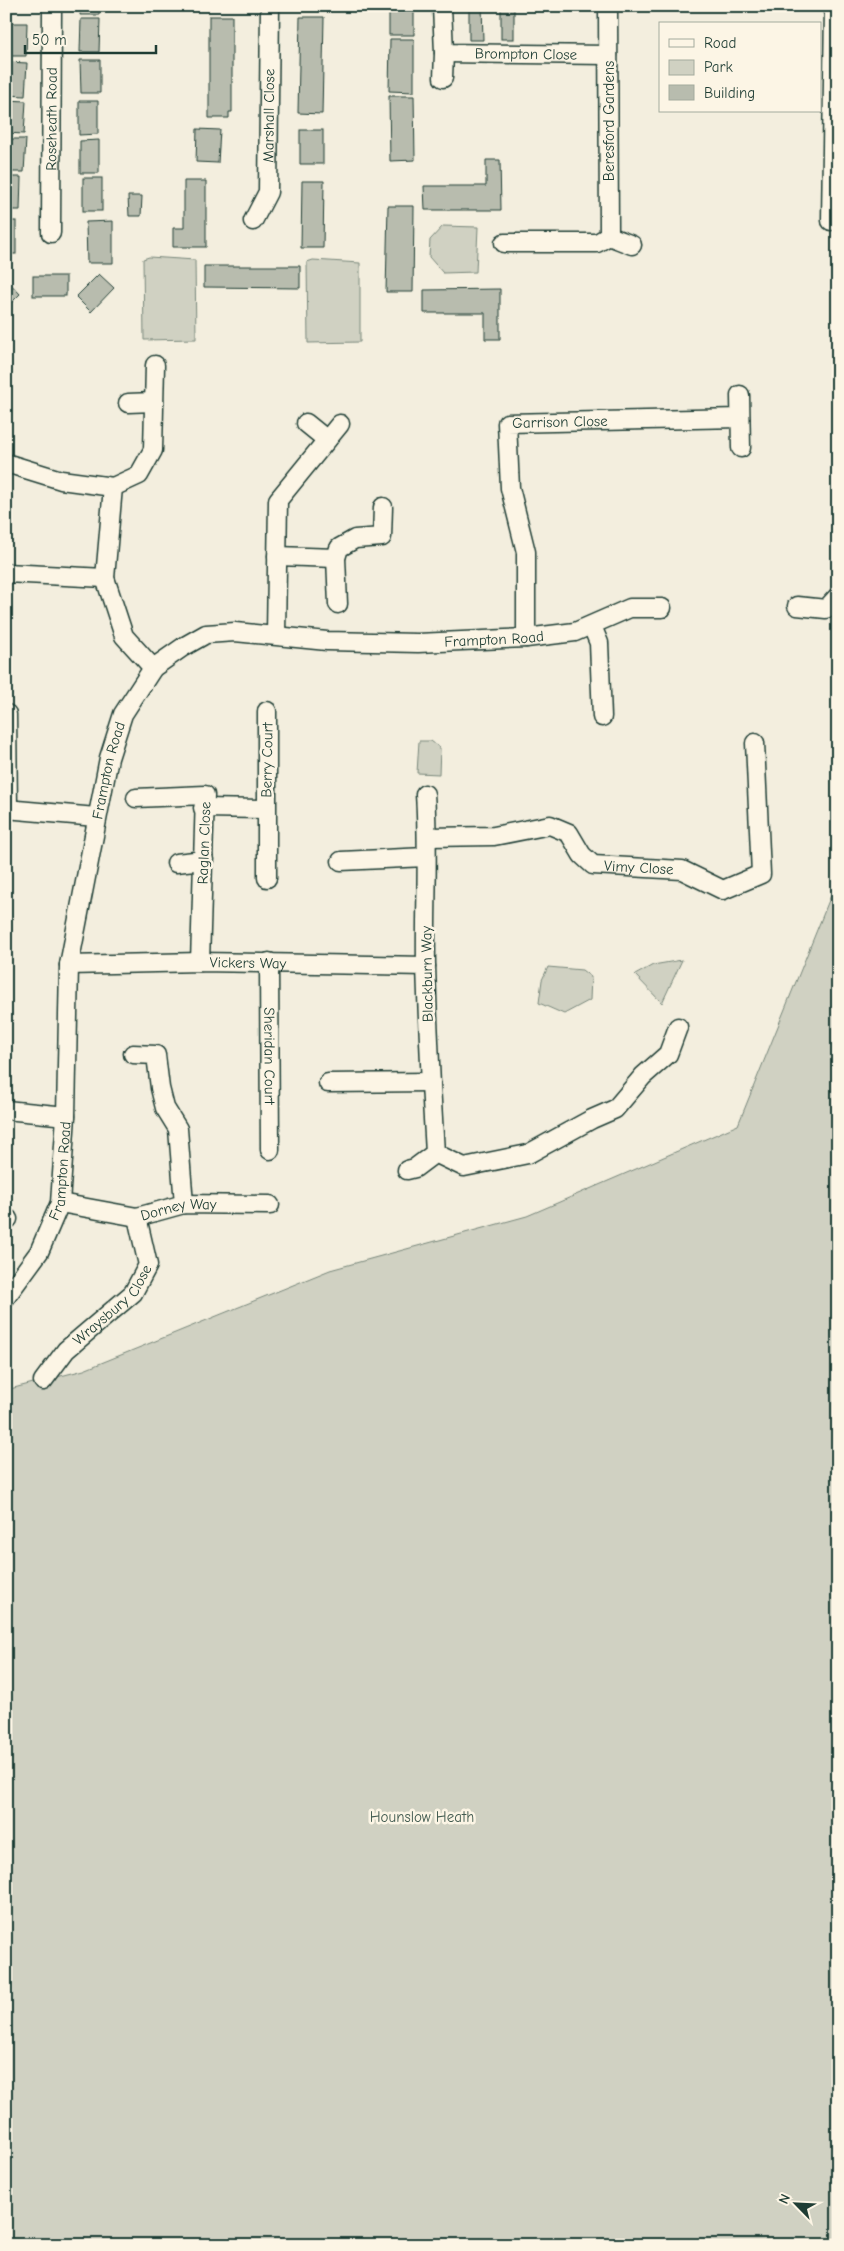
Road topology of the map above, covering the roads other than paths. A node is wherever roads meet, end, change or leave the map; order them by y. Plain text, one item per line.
1 (52, 6) edge
2 (270, 6) edge
3 (442, 6) edge
4 (608, 6) edge
5 (834, 6) edge
6 (444, 54) junction
7 (608, 55) junction
8 (443, 78) dead end
9 (253, 221) dead end
10 (831, 221) dead end
11 (51, 233) dead end
12 (609, 236) junction
13 (504, 243) dead end
14 (632, 245) dead end
15 (155, 365) dead end
16 (740, 395) dead end
17 (154, 402) junction
18 (128, 403) dead end
19 (740, 418) junction
20 (306, 423) dead end
21 (340, 424) dead end
22 (327, 440) junction
23 (741, 448) dead end
24 (6, 463) edge
25 (113, 487) junction
26 (384, 507) dead end
27 (277, 556) junction
28 (336, 558) junction
29 (6, 573) edge
30 (105, 578) junction
31 (838, 596) edge
32 (338, 604) dead end
33 (797, 606) dead end
34 (662, 608) dead end
35 (592, 626) junction
36 (276, 635) junction
37 (526, 638) junction
38 (153, 668) junction
39 (267, 711) dead end
40 (602, 717) dead end
41 (7, 724) edge
42 (755, 744) dead end
43 (425, 794) dead end
44 (136, 798) dead end
45 (204, 808) junction
46 (7, 809) edge
47 (266, 809) junction
48 (96, 817) junction
49 (428, 837) junction
50 (426, 857) junction
51 (204, 860) junction
52 (342, 861) dead end
53 (176, 863) dead end
54 (267, 878) dead end
55 (200, 962) junction
56 (269, 962) junction
57 (69, 965) junction
58 (426, 966) junction
59 (678, 1027) dead end
60 (133, 1054) dead end
61 (431, 1082) junction
62 (328, 1083) dead end
63 (6, 1110) edge
64 (66, 1116) junction
65 (270, 1150) dead end
66 (435, 1153) junction
67 (406, 1170) dead end
68 (60, 1203) junction
69 (184, 1204) junction
70 (270, 1204) dead end
71 (137, 1217) junction
72 (6, 1297) edge
73 (43, 1381) dead end

1 - 11 street, Roseheath Road
2 - 9 street, Marshall Close
3 - 6 street
4 - 7 street, Beresford Gardens
5 - 10 street
6 - 7 street, Brompton Close
6 - 8 street
7 - 12 street, Beresford Gardens
12 - 13 street
12 - 14 street
15 - 17 street
16 - 19 street
17 - 18 street
17 - 25 street
19 - 23 street
19 - 37 street, Garrison Close
20 - 22 street
21 - 22 street
22 - 27 street
24 - 25 street
25 - 30 street
26 - 28 street
27 - 28 street
27 - 36 street
28 - 32 street
29 - 30 street
30 - 38 street
31 - 33 street
34 - 35 street
35 - 37 street, Frampton Road
35 - 40 street
36 - 37 street, Frampton Road
36 - 38 street, Frampton Road
38 - 48 street, Frampton Road
39 - 47 street, Berry Court
41 - 46 street
42 - 49 street, Vimy Close
43 - 49 street, Blackburn Way
44 - 45 street, Raglan Close
45 - 47 street, Berry Court
45 - 51 street, Raglan Close
46 - 48 street
47 - 54 street, Berry Court
48 - 57 street, Frampton Road
49 - 50 street, Blackburn Way
50 - 52 street
50 - 58 street, Blackburn Way
51 - 53 street
51 - 55 street, Raglan Close
55 - 56 street, Vickers Way
55 - 57 street, Vickers Way
56 - 58 street, Vickers Way
56 - 65 street, Sheridan Court
57 - 64 street, Frampton Road
58 - 61 street, Blackburn Way
59 - 66 street
60 - 69 street
61 - 62 street
61 - 66 street, Blackburn Way
63 - 64 street
64 - 68 street, Frampton Road
66 - 67 street
68 - 71 street, Dorney Way
68 - 72 street, Frampton Road
69 - 70 street, Dorney Way
69 - 71 street, Dorney Way
71 - 73 street, Wraysbury Close

